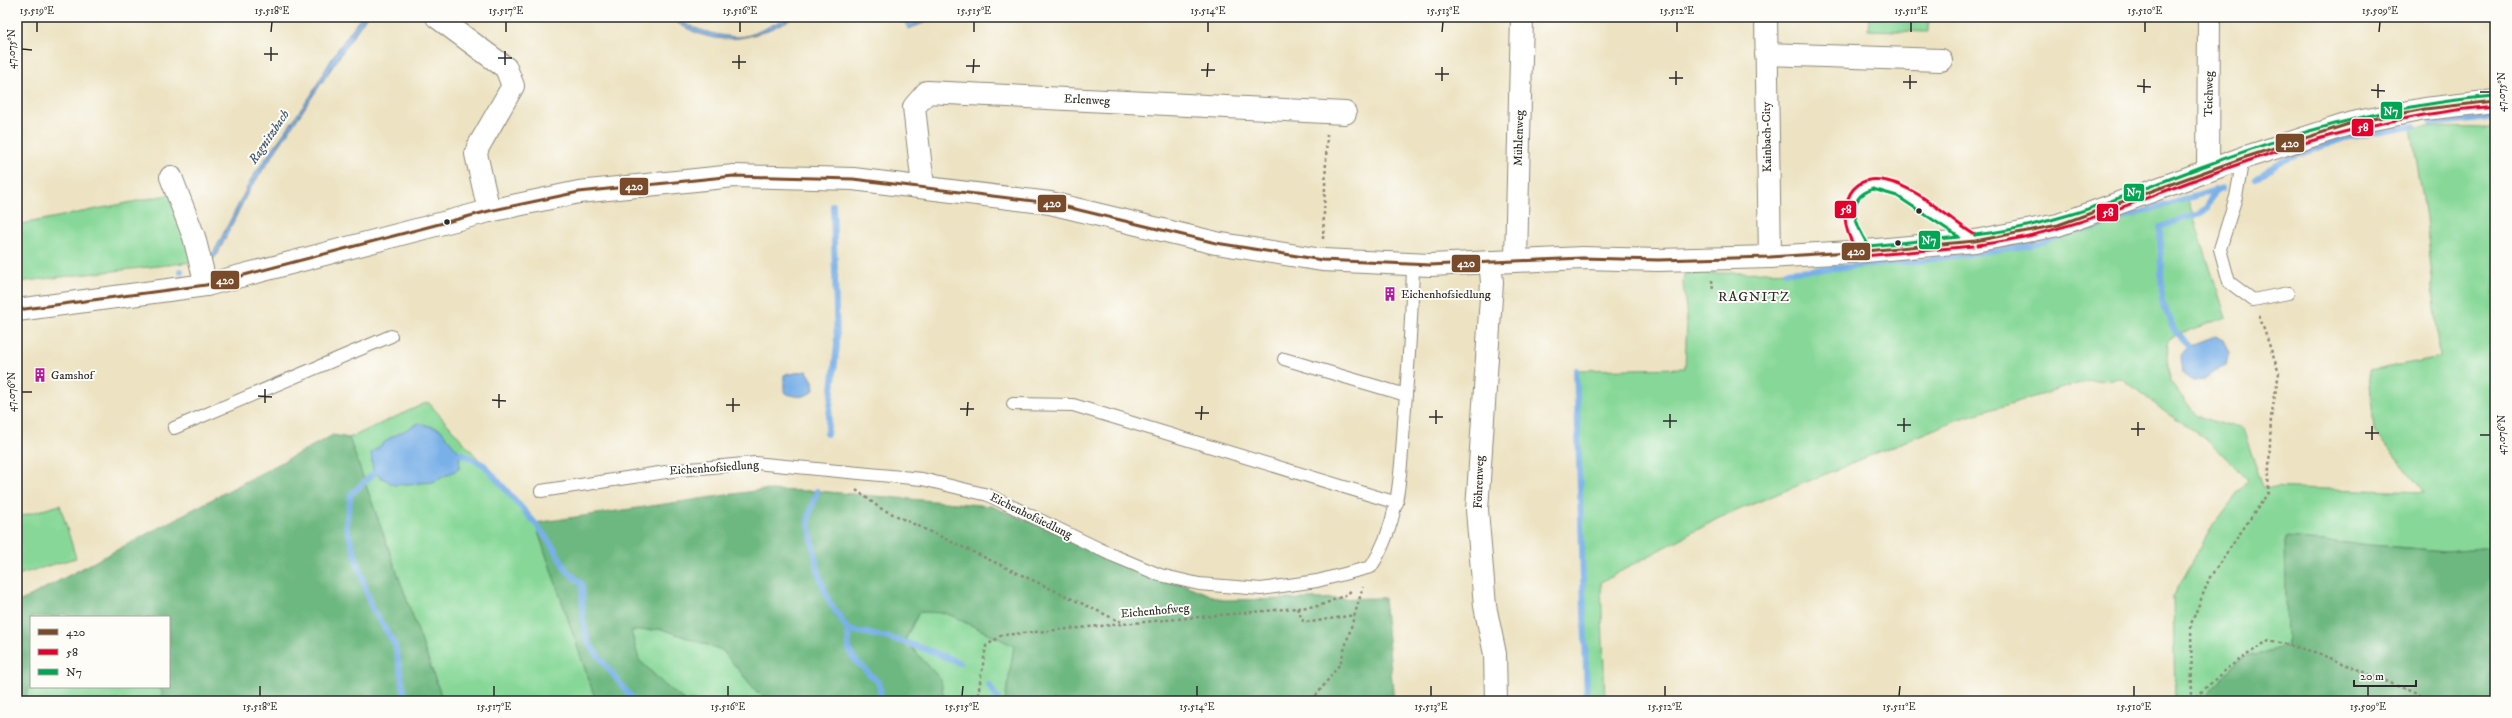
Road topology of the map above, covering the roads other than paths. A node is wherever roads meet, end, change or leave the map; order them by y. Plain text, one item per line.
1 (437, 17) edge
2 (1522, 17) edge
3 (1766, 17) edge
4 (2210, 17) edge
5 (1766, 54) junction
6 (1941, 60) dead end
7 (2495, 101) edge
8 (1337, 112) road end
9 (2243, 158) junction
10 (2208, 170) junction
11 (171, 178) dead end
12 (923, 186) junction
13 (489, 211) junction
14 (1975, 241) junction
15 (1866, 251) junction
16 (1770, 257) junction
17 (1516, 259) junction
18 (1490, 262) junction
19 (1413, 264) junction
20 (202, 269) junction
21 (2288, 293) dead end
22 (17, 310) edge
23 (391, 336) dead end
24 (1284, 359) dead end
25 (1406, 395) junction
26 (1013, 404) dead end
27 (174, 428) dead end
28 (541, 491) dead end
29 (1398, 503) junction
30 (1496, 701) edge

1 - 13 main road
2 - 17 main road, Mühlenweg
3 - 5 main road, Kainbach-City
4 - 10 main road, Teichweg
5 - 6 main road
5 - 16 main road, Kainbach-City
7 - 9 main road
8 - 12 main road, Erlenweg
9 - 10 main road
9 - 21 lane
10 - 14 main road
11 - 20 main road
12 - 13 main road
12 - 19 main road
13 - 20 main road
14 - 15 main road
14 - 15 lane
15 - 16 main road
16 - 17 main road
17 - 18 main road
18 - 19 main road
18 - 30 main road, Föhrenweg
19 - 25 lane
20 - 22 main road
23 - 27 lane
24 - 25 lane
25 - 29 lane
26 - 29 lane
28 - 29 lane, Eichenhofsiedlung

